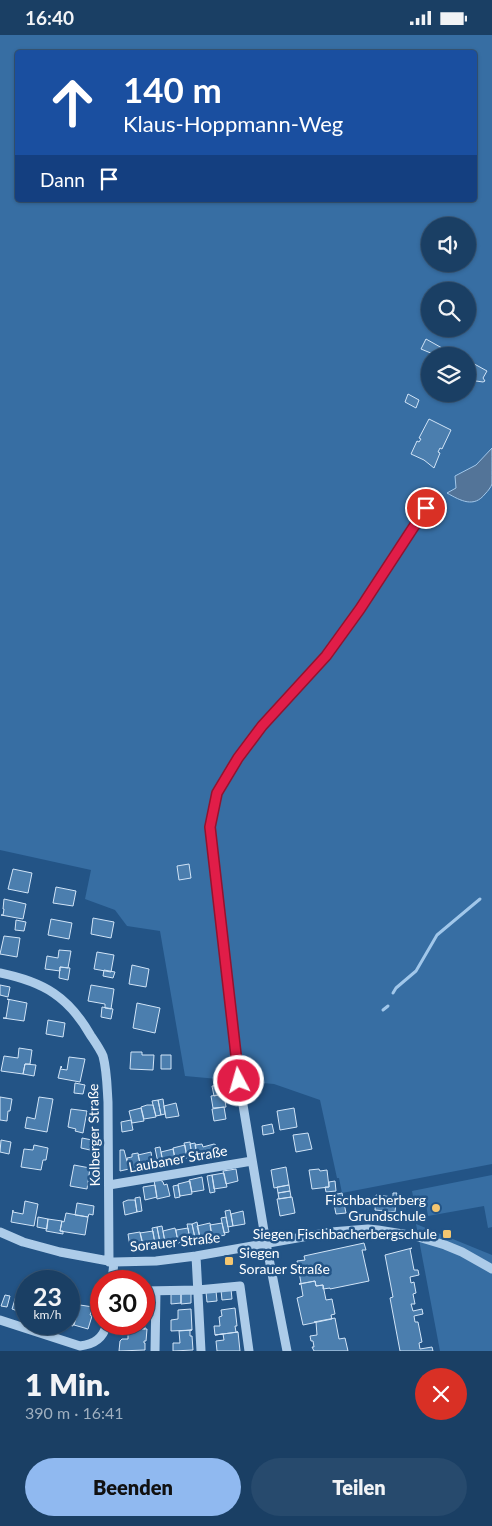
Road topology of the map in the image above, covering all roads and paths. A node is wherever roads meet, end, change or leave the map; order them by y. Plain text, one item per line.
1 (426, 508) dead end
2 (0, 973) edge
3 (252, 1161) junction
4 (109, 1185) junction
5 (0, 1233) edge
6 (266, 1243) junction
7 (196, 1256) junction
8 (112, 1262) junction
9 (492, 1269) edge
10 (112, 1270) edge
11 (198, 1290) junction
12 (156, 1291) joint
13 (0, 1321) edge
14 (102, 1335) edge
15 (154, 1351) edge
16 (201, 1351) edge
17 (249, 1351) edge
18 (287, 1351) edge

1 - 3 street
2 - 4 street, Kolberger Straße
3 - 4 street, Laubaner Straße
3 - 6 street
4 - 8 street, Kolberger Straße
5 - 8 street, Sorauer Straße
6 - 7 street, Sorauer Straße
6 - 9 street, Sorauer Straße
6 - 18 street
7 - 8 street, Sorauer Straße
7 - 11 street
8 - 10 street, Kolberger Straße
11 - 12 street
11 - 16 street
11 - 17 street
12 - 15 street
13 - 14 street

